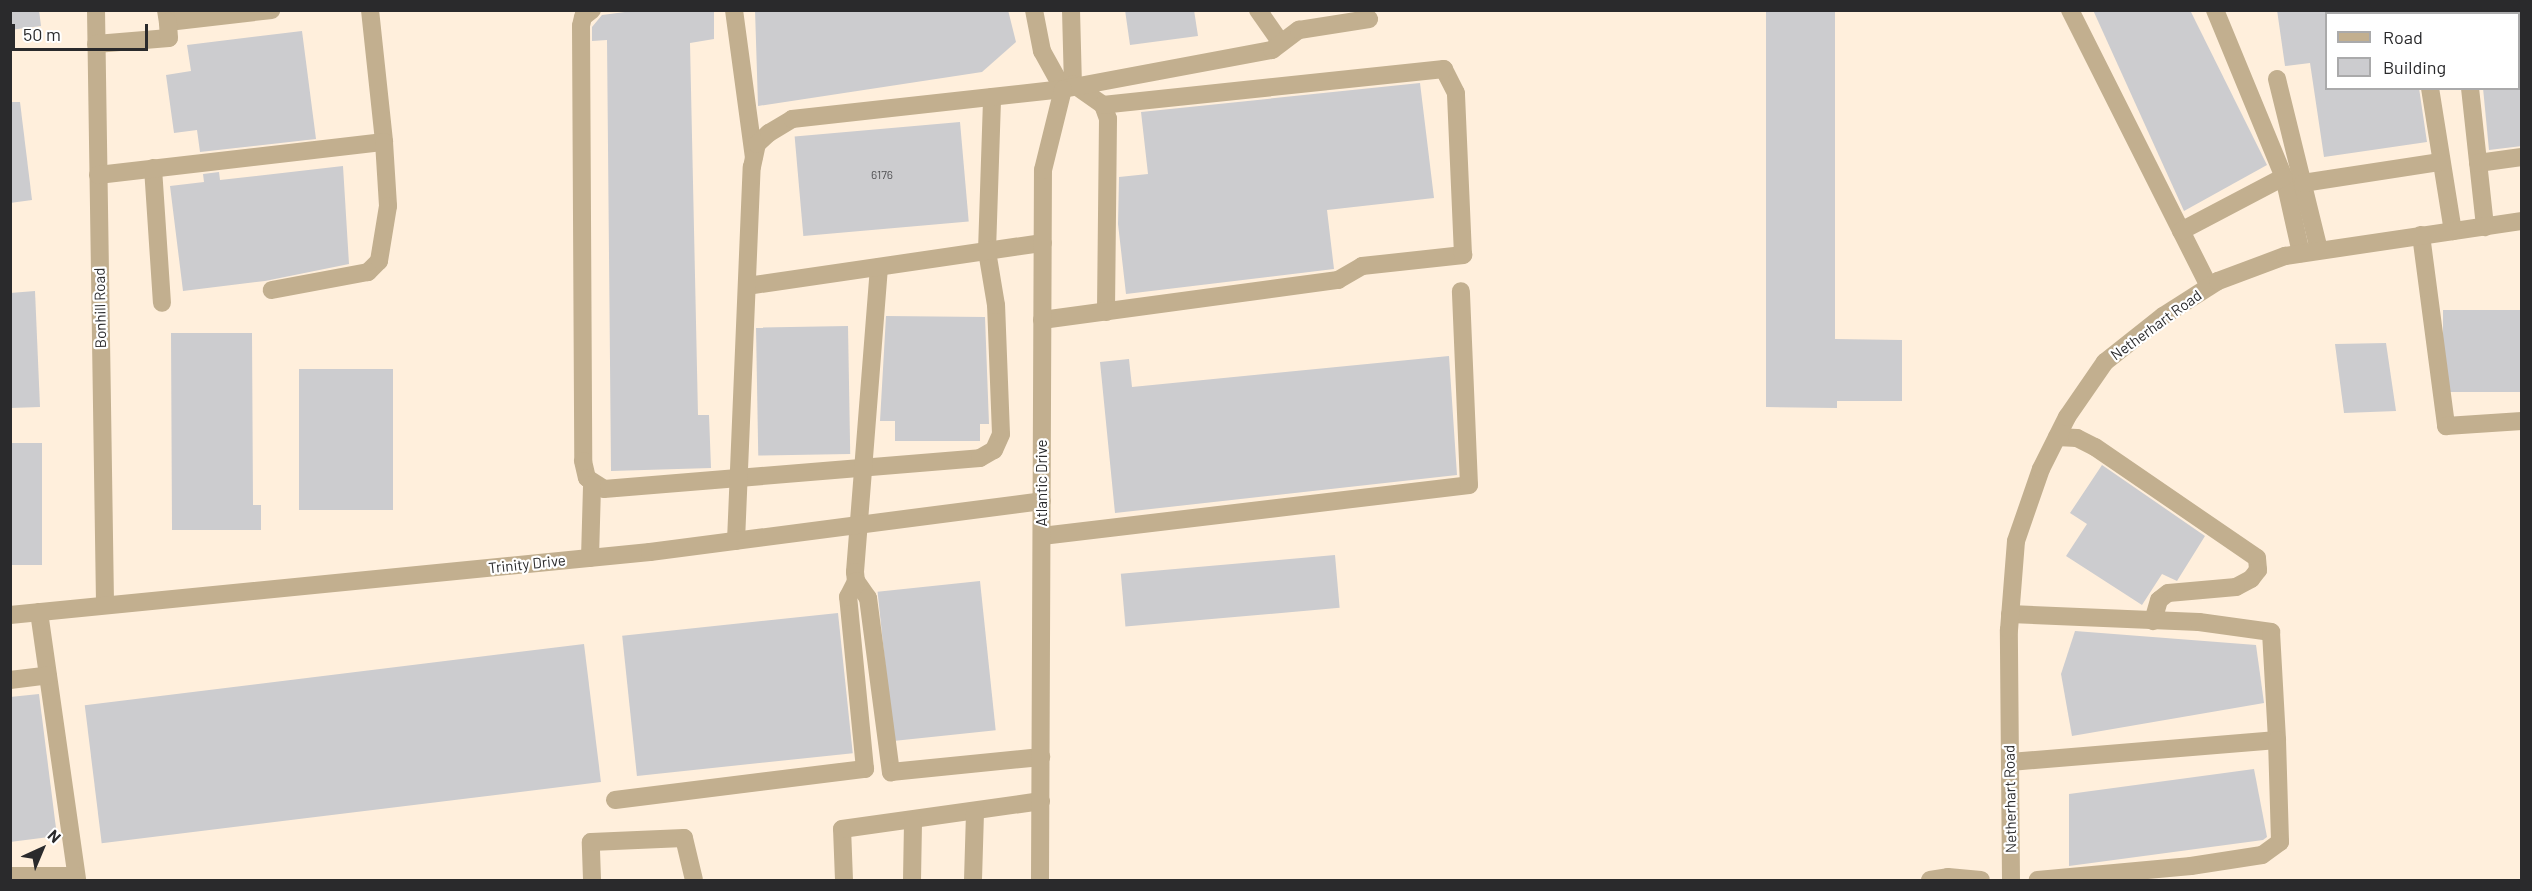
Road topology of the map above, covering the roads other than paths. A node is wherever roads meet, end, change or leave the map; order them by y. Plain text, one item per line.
1 (96, 10) edge
2 (271, 10) edge
3 (370, 10) edge
4 (592, 10) edge
5 (734, 10) edge
6 (1034, 10) edge
7 (1071, 10) edge
8 (1258, 10) edge
9 (2070, 10) edge
10 (2215, 10) edge
11 (167, 16) edge
12 (1370, 20) dead end
13 (1281, 43) junction
14 (96, 44) junction
15 (2277, 79) dead end
16 (1068, 86) junction
17 (2430, 90) edge
18 (2470, 90) edge
19 (992, 96) junction
20 (1103, 105) junction
21 (384, 142) junction
22 (754, 157) junction
23 (2522, 157) edge
24 (2440, 162) junction
25 (2478, 164) junction
26 (153, 168) junction
27 (98, 175) junction
28 (2284, 177) junction
29 (2303, 183) junction
30 (2522, 221) edge
31 (2485, 227) junction
32 (2181, 231) junction
33 (2453, 231) junction
34 (2421, 235) junction
35 (1043, 243) junction
36 (987, 251) junction
37 (2310, 251) junction
38 (879, 267) junction
39 (747, 286) junction
40 (2209, 286) junction
41 (272, 290) dead end
42 (1461, 291) dead end
43 (162, 303) dead end
44 (1106, 312) junction
45 (1042, 320) junction
46 (2522, 421) edge
47 (2057, 437) junction
48 (861, 467) junction
49 (739, 475) junction
50 (592, 485) junction
51 (1042, 501) junction
52 (855, 525) junction
53 (1042, 536) junction
54 (736, 541) junction
55 (590, 558) junction
56 (856, 581) junction
57 (105, 605) junction
58 (39, 612) junction
59 (2010, 614) junction
60 (10, 615) edge
61 (2153, 621) junction
62 (48, 675) junction
63 (10, 680) edge
64 (2277, 740) junction
65 (1041, 757) junction
66 (2010, 762) junction
67 (615, 800) dead end
68 (1041, 801) junction
69 (975, 811) junction
70 (913, 821) junction
71 (10, 876) edge
72 (77, 878) edge
73 (587, 880) edge
74 (694, 880) edge
75 (844, 880) edge
76 (912, 880) edge
77 (974, 880) edge
78 (1040, 880) edge
79 (1930, 880) edge
80 (1972, 880) edge
81 (2011, 880) edge
82 (2038, 880) edge

1 - 14 street, Bonhill Road
2 - 11 street
3 - 21 street
4 - 50 street
5 - 22 street
6 - 16 street
7 - 16 street, Atlantic Drive
8 - 13 street
9 - 32 street
10 - 28 street
11 - 14 street
12 - 13 street
13 - 16 street
14 - 27 street, Bonhill Road
15 - 29 street
16 - 19 street
16 - 20 street
16 - 35 street, Atlantic Drive
17 - 24 street
18 - 25 street
19 - 22 street
19 - 36 street
20 - 44 street
20 - 44 street
21 - 26 street
21 - 41 street
22 - 39 street
23 - 25 street
24 - 29 street
24 - 33 street
25 - 31 street
26 - 27 street
26 - 43 street
27 - 57 street, Bonhill Road
28 - 32 street
28 - 37 street
29 - 37 street
30 - 31 street, Netherhart Road
31 - 33 street, Netherhart Road
32 - 40 street
33 - 34 street, Netherhart Road
34 - 37 street, Netherhart Road
34 - 46 street
35 - 36 street
35 - 45 street, Atlantic Drive
36 - 38 street
36 - 48 street
37 - 40 street, Netherhart Road
38 - 39 street
38 - 48 street
39 - 49 street
40 - 47 street, Netherhart Road
42 - 53 street
44 - 45 street
45 - 51 street, Atlantic Drive
47 - 59 street, Netherhart Road
47 - 61 street
48 - 49 street
48 - 52 street
49 - 50 street
49 - 54 street
50 - 55 street
51 - 52 street, Trinity Drive
51 - 53 street, Atlantic Drive
52 - 54 street, Trinity Drive
52 - 56 street
53 - 65 street, Atlantic Drive
54 - 55 street, Trinity Drive
55 - 57 street, Trinity Drive
56 - 65 street
56 - 67 street
57 - 58 street, Trinity Drive
58 - 60 street, Trinity Drive
58 - 62 street
59 - 61 street
59 - 66 street, Netherhart Road
61 - 64 street
62 - 63 street
62 - 72 street
64 - 66 street
64 - 82 street
65 - 68 street, Atlantic Drive
66 - 81 street, Netherhart Road
68 - 69 street
68 - 78 street, Atlantic Drive
69 - 70 street
69 - 77 street
70 - 75 street
70 - 76 street
71 - 72 street
73 - 74 street
79 - 80 street

